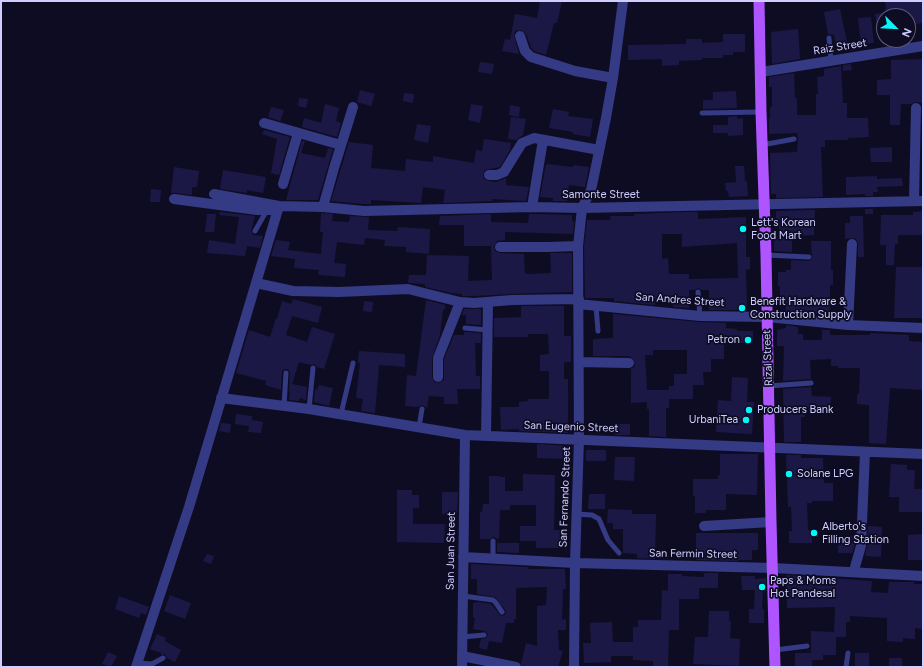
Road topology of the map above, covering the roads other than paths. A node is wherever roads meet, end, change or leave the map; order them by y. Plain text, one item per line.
1 (623, 1) edge
2 (759, 1) edge
3 (520, 36) dead end
4 (829, 38) dead end
5 (923, 46) edge
6 (831, 61) junction
7 (761, 72) junction
8 (613, 78) junction
9 (354, 107) dead end
10 (916, 108) dead end
11 (761, 112) junction
12 (702, 114) dead end
13 (264, 123) dead end
14 (298, 132) junction
15 (794, 139) dead end
16 (543, 140) junction
17 (341, 145) junction
18 (762, 146) junction
19 (599, 150) junction
20 (489, 175) dead end
21 (283, 184) dead end
22 (214, 194) dead end
23 (174, 199) dead end
24 (918, 201) edge
25 (764, 205) junction
26 (323, 207) junction
27 (532, 207) junction
28 (279, 208) junction
29 (582, 208) junction
30 (267, 210) junction
31 (255, 231) dead end
32 (852, 244) dead end
33 (578, 246) junction
34 (500, 247) dead end
35 (766, 255) junction
36 (809, 257) dead end
37 (256, 283) junction
38 (698, 292) dead end
39 (460, 302) junction
40 (488, 302) junction
41 (578, 302) junction
42 (596, 306) junction
43 (700, 316) junction
44 (767, 317) junction
45 (848, 325) junction
46 (465, 328) dead end
47 (923, 328) edge
48 (487, 330) junction
49 (598, 331) dead end
50 (579, 362) junction
51 (629, 363) dead end
52 (353, 364) dead end
53 (313, 368) dead end
54 (286, 373) dead end
55 (438, 377) dead end
56 (811, 383) dead end
57 (769, 386) junction
58 (221, 398) junction
59 (284, 406) junction
60 (309, 409) junction
61 (422, 409) dead end
62 (341, 414) junction
63 (419, 427) junction
64 (465, 435) junction
65 (486, 436) junction
66 (579, 439) junction
67 (770, 447) junction
68 (865, 452) junction
69 (923, 454) edge
70 (576, 514) junction
71 (770, 522) junction
72 (704, 526) dead end
73 (493, 541) dead end
74 (619, 554) dead end
75 (463, 557) junction
76 (493, 558) junction
77 (575, 564) junction
78 (773, 568) junction
79 (855, 572) junction
80 (923, 576) edge
81 (463, 596) junction
82 (502, 612) dead end
83 (484, 634) dead end
84 (462, 637) junction
85 (807, 646) dead end
86 (775, 650) junction
87 (848, 653) dead end
88 (462, 656) junction
89 (164, 658) dead end
90 (136, 665) edge
91 (462, 667) edge
92 (516, 667) edge
93 (574, 667) edge
94 (775, 667) edge
95 (846, 667) edge

1 - 8 street
2 - 7 main road, Rizal Street
3 - 8 street
4 - 6 lane
5 - 6 street, Raiz Street
6 - 7 street, Raiz Street
7 - 11 main road, Rizal Street
8 - 19 street
9 - 17 street
10 - 24 street
11 - 12 lane
11 - 18 main road, Rizal Street
13 - 14 street
14 - 17 street
14 - 21 street
15 - 18 lane
16 - 19 street
16 - 20 street
16 - 27 street
17 - 26 street
18 - 25 main road, Rizal Street
19 - 29 street
22 - 28 street
23 - 30 street
24 - 25 street, Samonte Street
25 - 29 street, Samonte Street
25 - 35 main road, Rizal Street
26 - 27 street, Samonte Street
26 - 28 street, Samonte Street
27 - 29 street, Samonte Street
28 - 30 street
28 - 37 street
29 - 33 street, San Fernando Street
30 - 31 lane
32 - 45 street
33 - 34 street
33 - 41 street, San Fernando Street
35 - 36 lane
35 - 44 main road, Rizal Street
37 - 39 street, San Andres Street
37 - 58 street
38 - 43 lane
39 - 40 street, San Andres Street
39 - 55 street
40 - 41 street, San Andres Street
40 - 48 street
41 - 42 street, San Andres Street
41 - 50 street, San Fernando Street
42 - 43 street, San Andres Street
42 - 49 lane
43 - 44 street, San Andres Street
44 - 45 street, San Andres Street
44 - 57 main road, Rizal Street
45 - 47 street, San Andres Street
46 - 48 lane
48 - 65 street
50 - 51 street
50 - 66 street, San Fernando Street
52 - 62 lane
53 - 60 lane
54 - 59 lane
56 - 57 lane
57 - 67 main road, Rizal Street
58 - 59 street, San Eugenio Street
58 - 90 street
59 - 60 street, San Eugenio Street
60 - 62 street, San Eugenio Street
61 - 63 lane
62 - 63 street, San Eugenio Street
63 - 64 street, San Eugenio Street
64 - 65 street, San Eugenio Street
64 - 75 street, San Juan Street
65 - 66 street, San Eugenio Street
66 - 67 street, San Eugenio Street
66 - 70 street, San Fernando Street
67 - 68 street, San Eugenio Street
67 - 71 main road, Rizal Street
68 - 69 street, San Eugenio Street
68 - 79 street
70 - 74 lane
70 - 77 street, San Fernando Street
71 - 72 street
71 - 78 main road, Rizal Street
73 - 76 lane
75 - 76 street, San Fermin Street
75 - 81 street, San Juan Street
76 - 77 street, San Fermin Street
77 - 78 street, San Fermin Street
77 - 93 street, San Fernando Street
78 - 79 street, San Fermin Street
78 - 86 main road, Rizal Street
79 - 80 street, San Fermin Street
81 - 82 lane
81 - 84 street, San Juan Street
83 - 84 lane
84 - 88 street, San Juan Street
85 - 86 lane
86 - 94 main road, Rizal Street
87 - 95 lane
88 - 91 street, San Juan Street
88 - 92 street
89 - 90 lane

